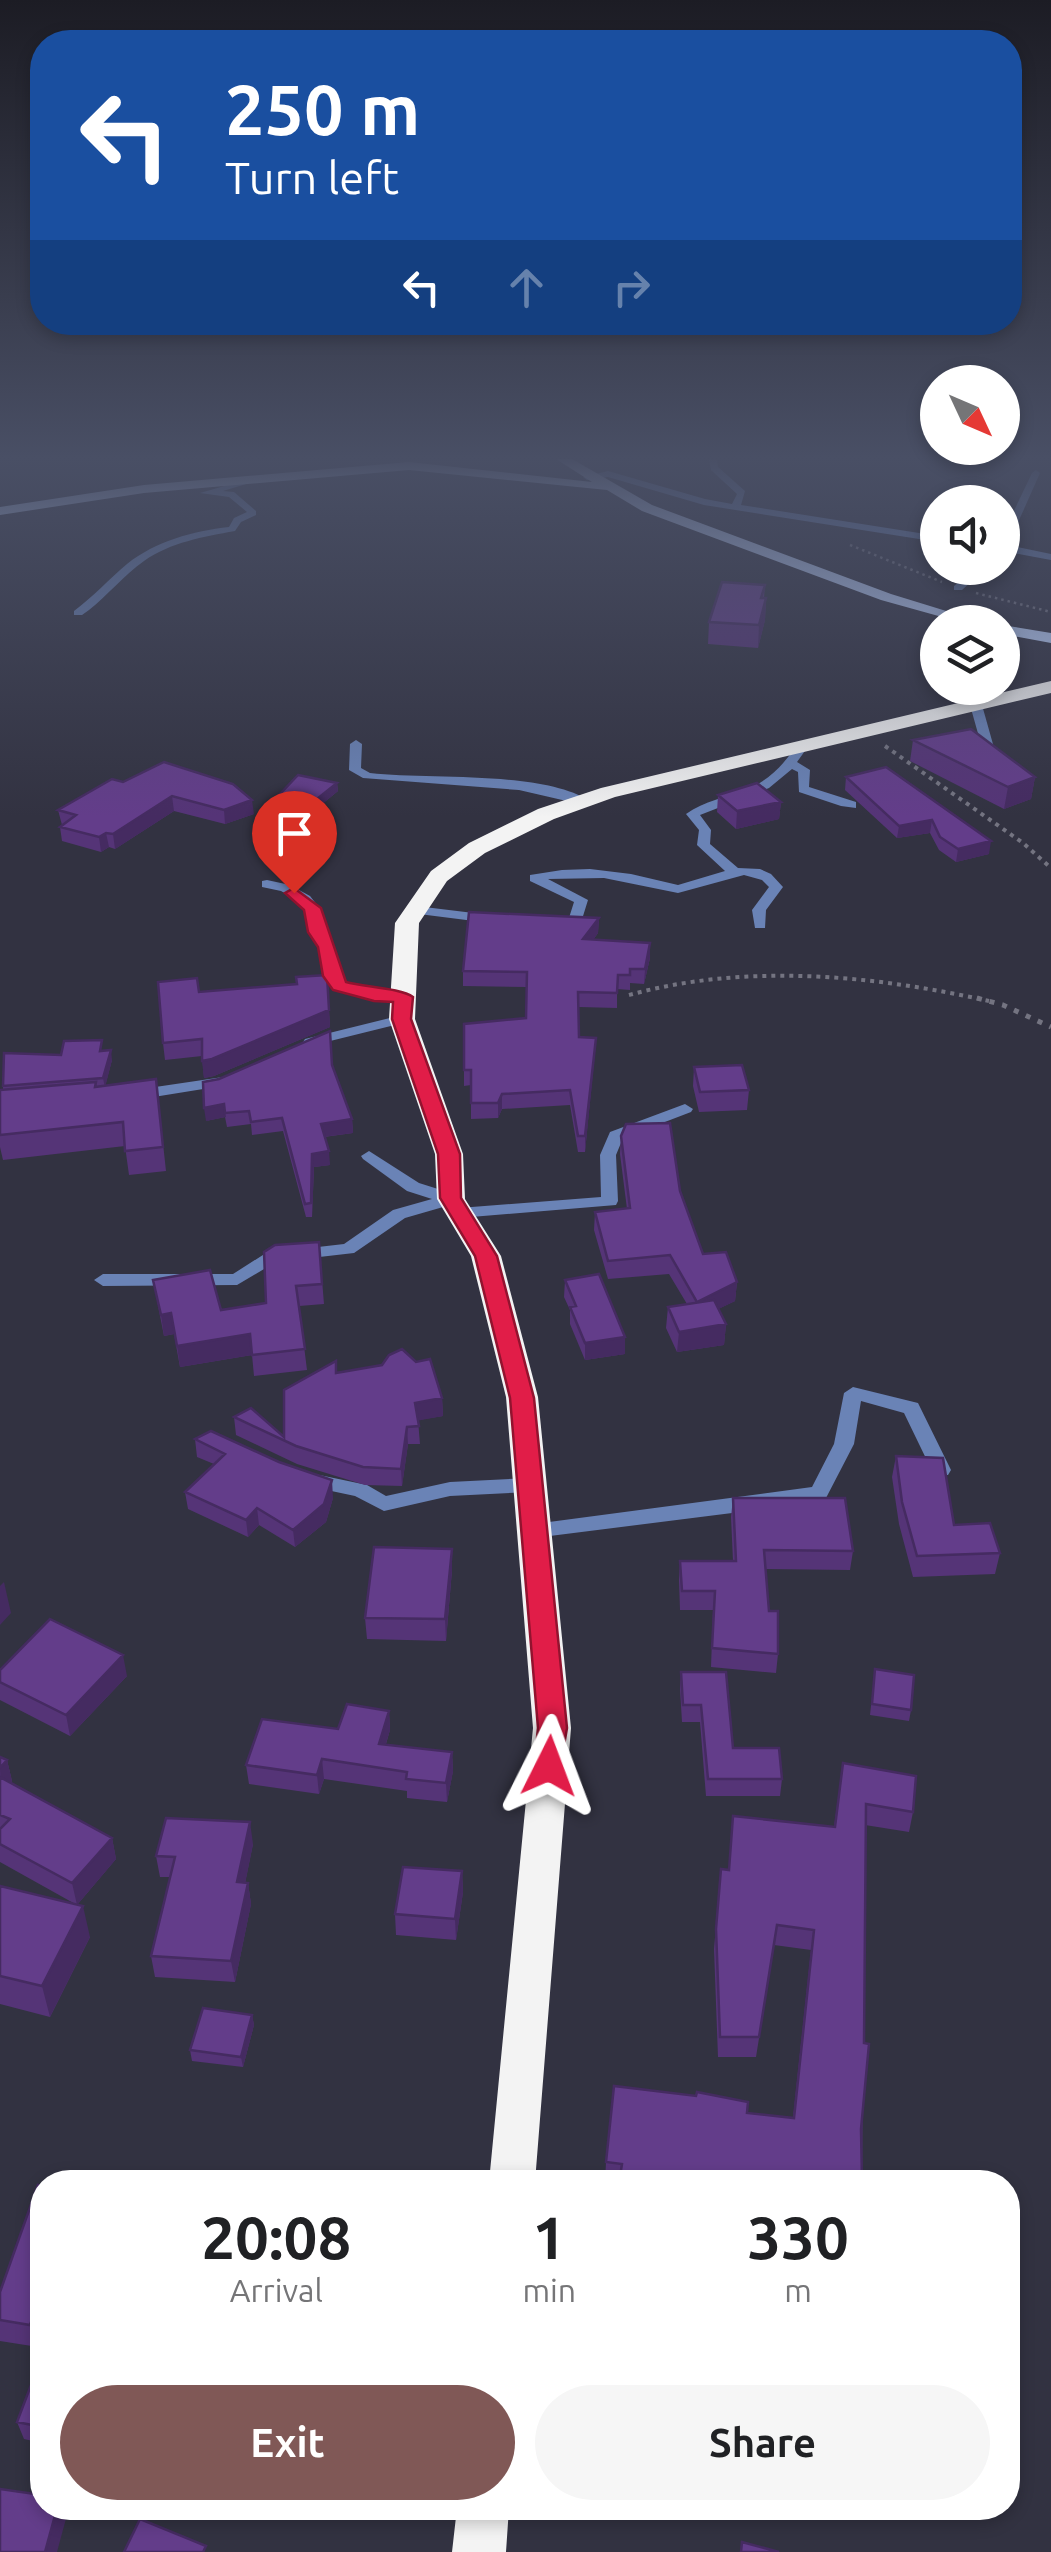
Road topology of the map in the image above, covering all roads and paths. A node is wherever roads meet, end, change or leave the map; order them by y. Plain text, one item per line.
1 (120, 578) edge
2 (834, 578) edge
3 (933, 578) edge
4 (961, 585) edge
5 (958, 588) junction
6 (920, 607) edge
7 (1051, 612) edge
8 (78, 613) dead end
9 (1020, 633) edge
10 (1051, 638) edge
11 (1051, 687) edge
12 (1020, 694) edge
13 (976, 705) joint
14 (866, 733) junction
15 (356, 744) dead end
16 (796, 755) junction
17 (992, 764) edge
18 (584, 801) junction
19 (852, 806) dead end
20 (1051, 868) edge
21 (734, 872) junction
22 (267, 884) dead end
23 (416, 910) junction
24 (504, 920) edge
25 (538, 923) edge
26 (760, 925) dead end
27 (629, 995) dead end
28 (402, 1008) junction
29 (1051, 1028) edge
30 (300, 1046) edge
31 (235, 1076) edge
32 (120, 1096) edge
33 (685, 1109) dead end
34 (368, 1156) dead end
35 (455, 1206) junction
36 (104, 1280) dead end
37 (941, 1470) edge
38 (294, 1474) edge
39 (530, 1485) junction
40 (534, 1531) junction
41 (513, 2170) edge
42 (481, 2520) edge
43 (478, 2552) edge

1 - 8 street
2 - 6 main road
3 - 5 path
4 - 5 street
5 - 7 path
9 - 10 main road
11 - 12 highway
13 - 14 highway
13 - 17 street
14 - 16 highway
14 - 20 path
15 - 18 street
16 - 18 highway
16 - 19 street
16 - 21 street
18 - 23 highway
21 - 25 street
21 - 26 street
22 - 28 street
23 - 24 street
23 - 28 highway
27 - 29 path
28 - 30 street
28 - 35 highway
31 - 32 street
33 - 35 street
34 - 35 street
35 - 36 street
35 - 39 highway
37 - 40 street
38 - 39 street
39 - 40 highway
40 - 41 highway
42 - 43 highway

